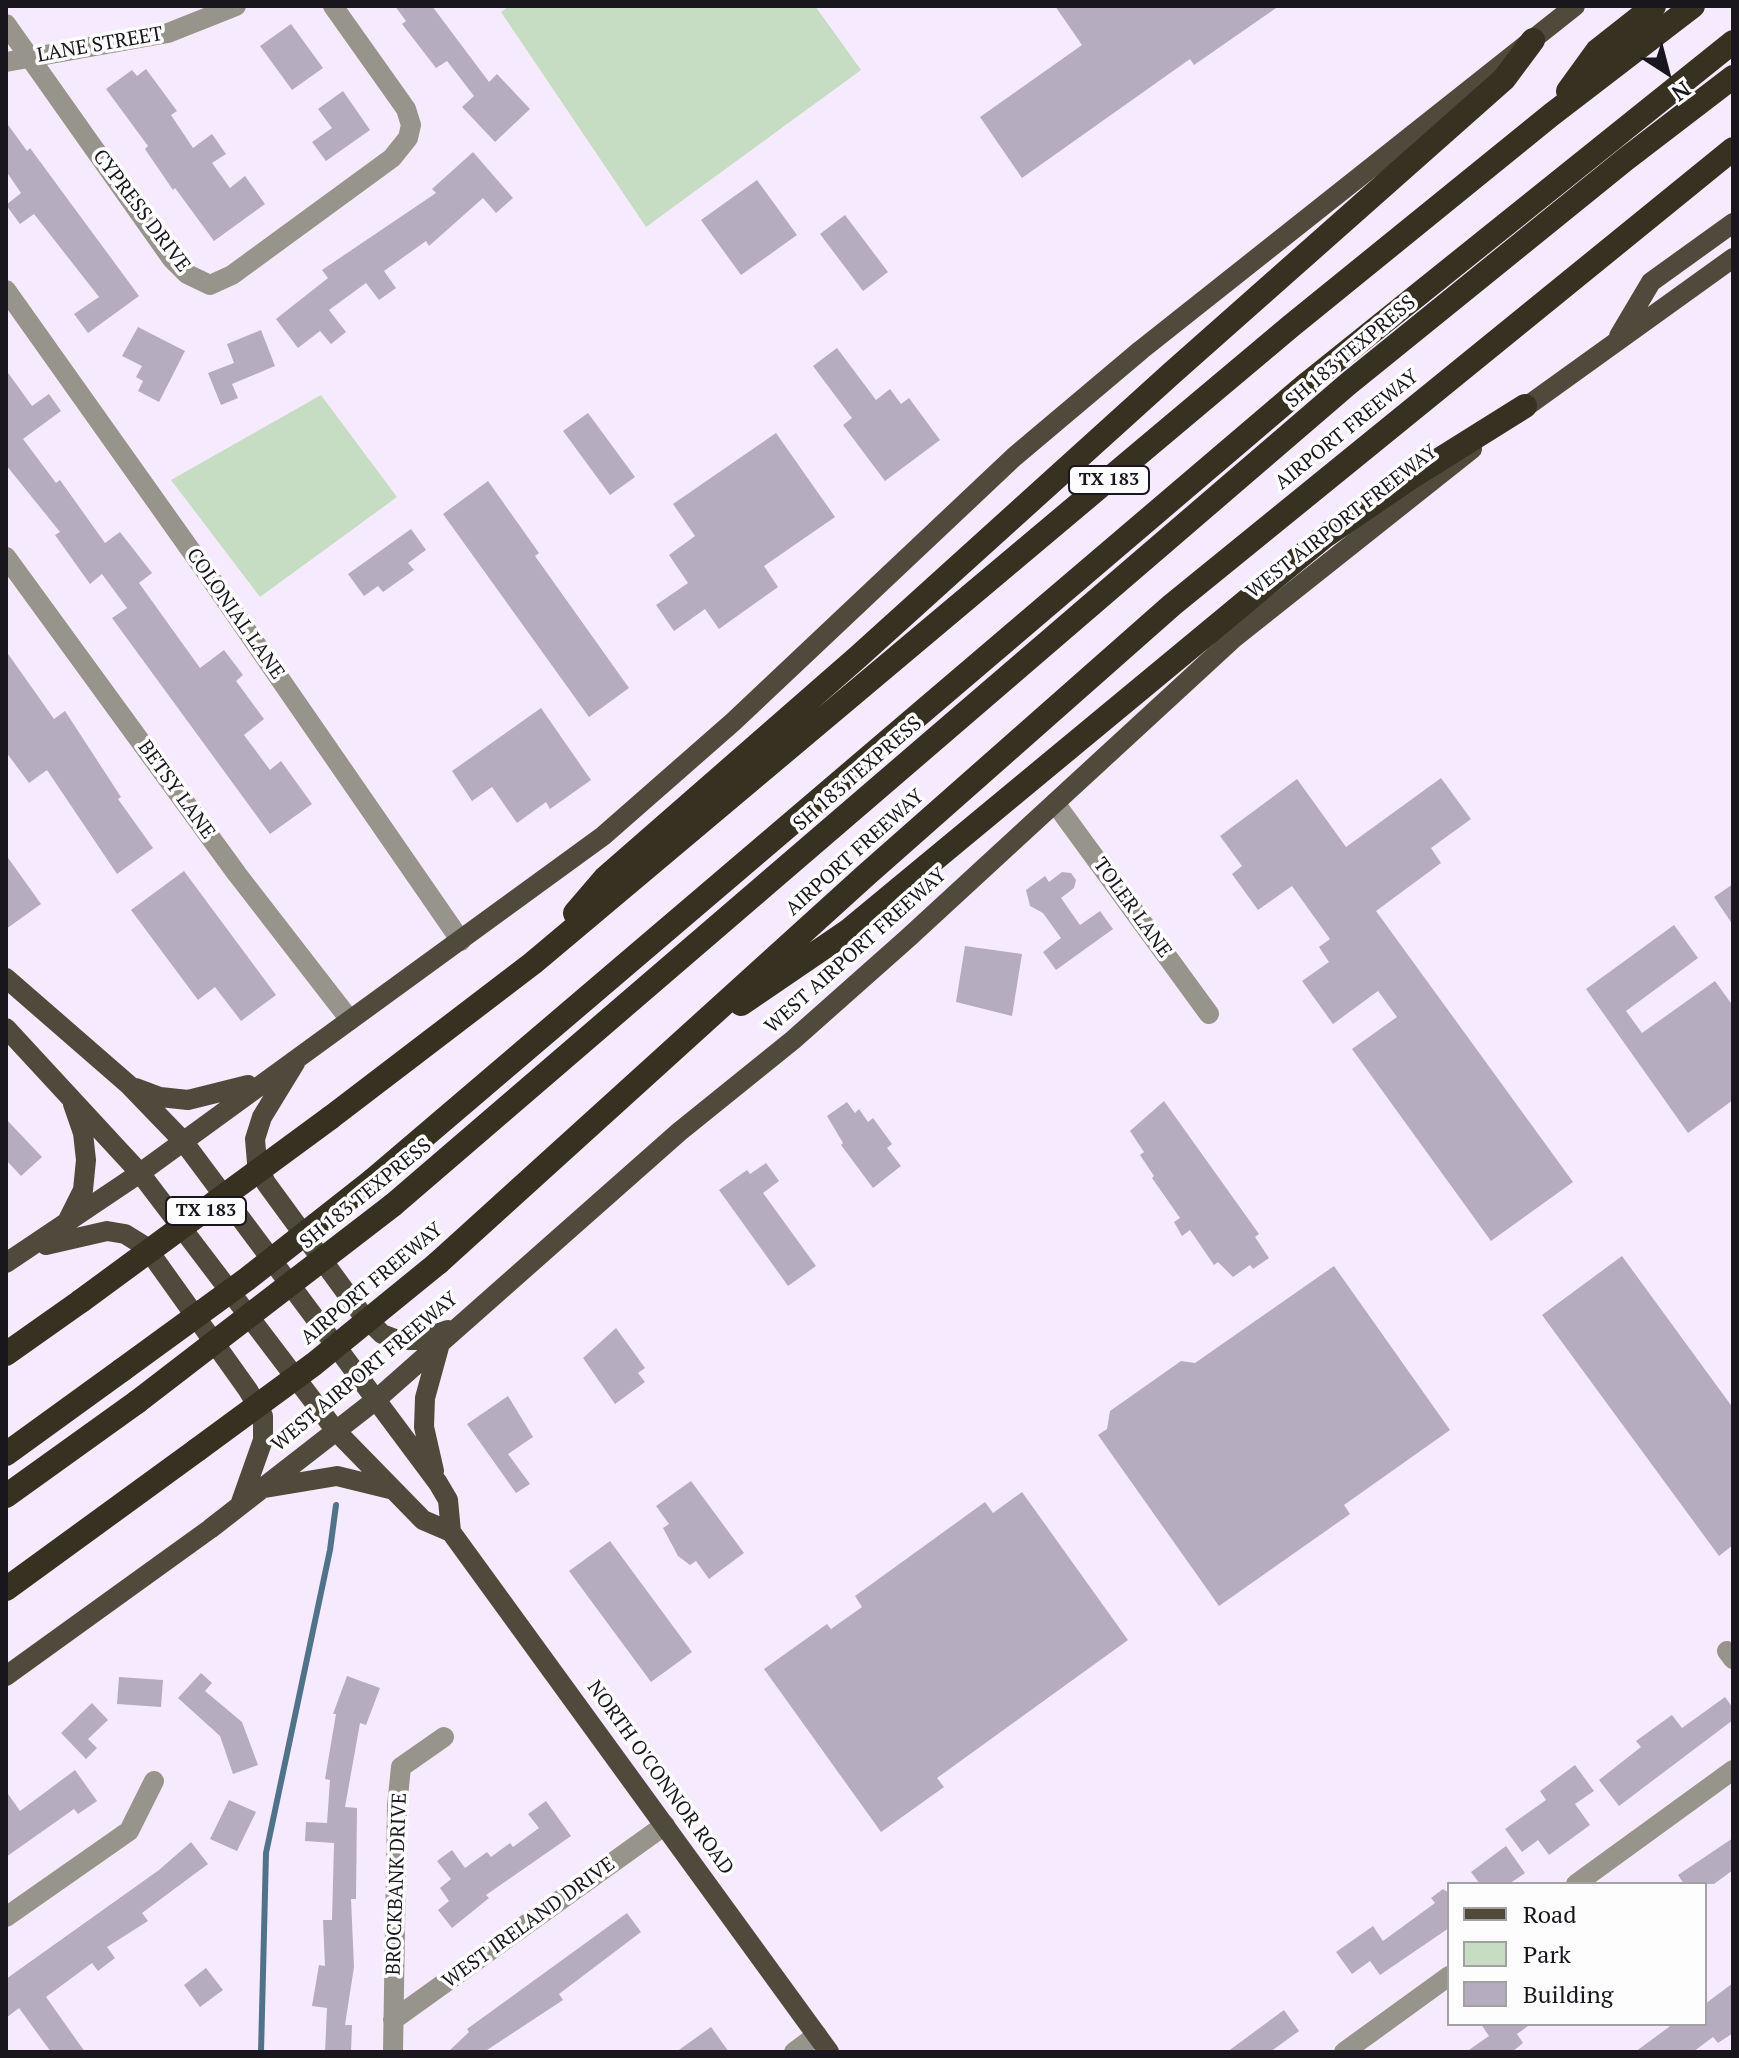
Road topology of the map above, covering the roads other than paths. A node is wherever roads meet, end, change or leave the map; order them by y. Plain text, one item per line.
1 (236, 6) edge
2 (333, 6) edge
3 (1575, 6) edge
4 (1654, 6) edge
5 (1693, 6) edge
6 (6, 24) edge
7 (1533, 40) junction
8 (1733, 42) edge
9 (30, 58) junction
10 (6, 62) edge
11 (1733, 77) edge
12 (1551, 115) junction
13 (1733, 149) edge
14 (1733, 223) edge
15 (1733, 258) edge
16 (6, 290) edge
17 (1615, 342) junction
18 (1525, 406) junction
19 (6, 557) edge
20 (1055, 803) junction
21 (461, 941) junction
22 (533, 963) junction
23 (6, 978) edge
24 (1209, 1014) dead end
25 (350, 1020) junction
26 (6, 1028) edge
27 (666, 1055) junction
28 (299, 1056) junction
29 (268, 1079) junction
30 (129, 1085) junction
31 (69, 1093) junction
32 (183, 1141) junction
33 (140, 1173) junction
34 (66, 1223) junction
35 (30, 1250) junction
36 (6, 1263) edge
37 (458, 1327) junction
38 (441, 1342) junction
39 (6, 1354) edge
40 (377, 1399) junction
41 (336, 1431) junction
42 (6, 1454) edge
43 (438, 1483) junction
44 (261, 1489) junction
45 (392, 1489) junction
46 (6, 1496) edge
47 (240, 1505) junction
48 (451, 1532) junction
49 (6, 1589) edge
50 (6, 1676) edge
51 (444, 1737) dead end
52 (1733, 1770) edge
53 (154, 1781) dead end
54 (665, 1825) junction
55 (1579, 1882) edge
56 (6, 1917) edge
57 (1447, 1977) edge
58 (393, 2020) junction
59 (823, 2044) edge
60 (393, 2052) edge
61 (794, 2052) edge
62 (1344, 2052) edge

1 - 9 street, LANE STREET
2 - 9 street, CYPRESS DRIVE
3 - 7 main road
4 - 12 highway
5 - 12 highway, TX 183
6 - 9 street, CYPRESS DRIVE
7 - 21 main road
7 - 22 highway
8 - 42 highway, SH 183 TEXPRESS, bridge
9 - 10 street, LANE STREET
11 - 46 highway, SH 183 TEXPRESS, bridge
12 - 22 highway, TX 183
13 - 27 highway, AIRPORT FREEWAY
14 - 17 main road
15 - 17 main road, WEST AIRPORT FREEWAY
16 - 21 street, COLONIAL LANE
17 - 18 main road, WEST AIRPORT FREEWAY
18 - 20 main road, WEST AIRPORT FREEWAY
18 - 27 highway
19 - 25 street, BETSY LANE
20 - 24 street, TOLER LANE
20 - 37 main road, WEST AIRPORT FREEWAY
21 - 25 main road
22 - 39 highway, TX 183, bridge
23 - 30 main road, NORTH O'CONNOR ROAD
25 - 28 main road
26 - 31 main road, NORTH O'CONNOR ROAD
27 - 49 highway, AIRPORT FREEWAY, bridge
28 - 29 main road
28 - 37 main road
29 - 30 main road
29 - 32 main road
30 - 32 main road, NORTH O'CONNOR ROAD
31 - 33 main road, NORTH O'CONNOR ROAD
31 - 34 main road
32 - 33 main road
32 - 40 main road, NORTH O'CONNOR ROAD
33 - 34 main road
33 - 41 main road, NORTH O'CONNOR ROAD
34 - 35 main road
35 - 36 main road
35 - 47 main road
37 - 38 main road, WEST AIRPORT FREEWAY
38 - 40 main road, WEST AIRPORT FREEWAY
38 - 43 main road
40 - 41 main road, WEST AIRPORT FREEWAY
40 - 43 main road, NORTH O'CONNOR ROAD
41 - 44 main road, WEST AIRPORT FREEWAY
41 - 45 main road, NORTH O'CONNOR ROAD
43 - 48 main road, NORTH O'CONNOR ROAD
44 - 45 main road
44 - 47 main road, WEST AIRPORT FREEWAY
45 - 48 main road, NORTH O'CONNOR ROAD
47 - 50 main road, WEST AIRPORT FREEWAY
48 - 54 main road, NORTH O'CONNOR ROAD
51 - 58 street, BROCKBANK DRIVE
52 - 55 street
53 - 56 street
54 - 58 street, WEST IRELAND DRIVE
54 - 59 main road, NORTH O'CONNOR ROAD
57 - 62 street
58 - 60 street, BROCKBANK DRIVE
59 - 61 street

